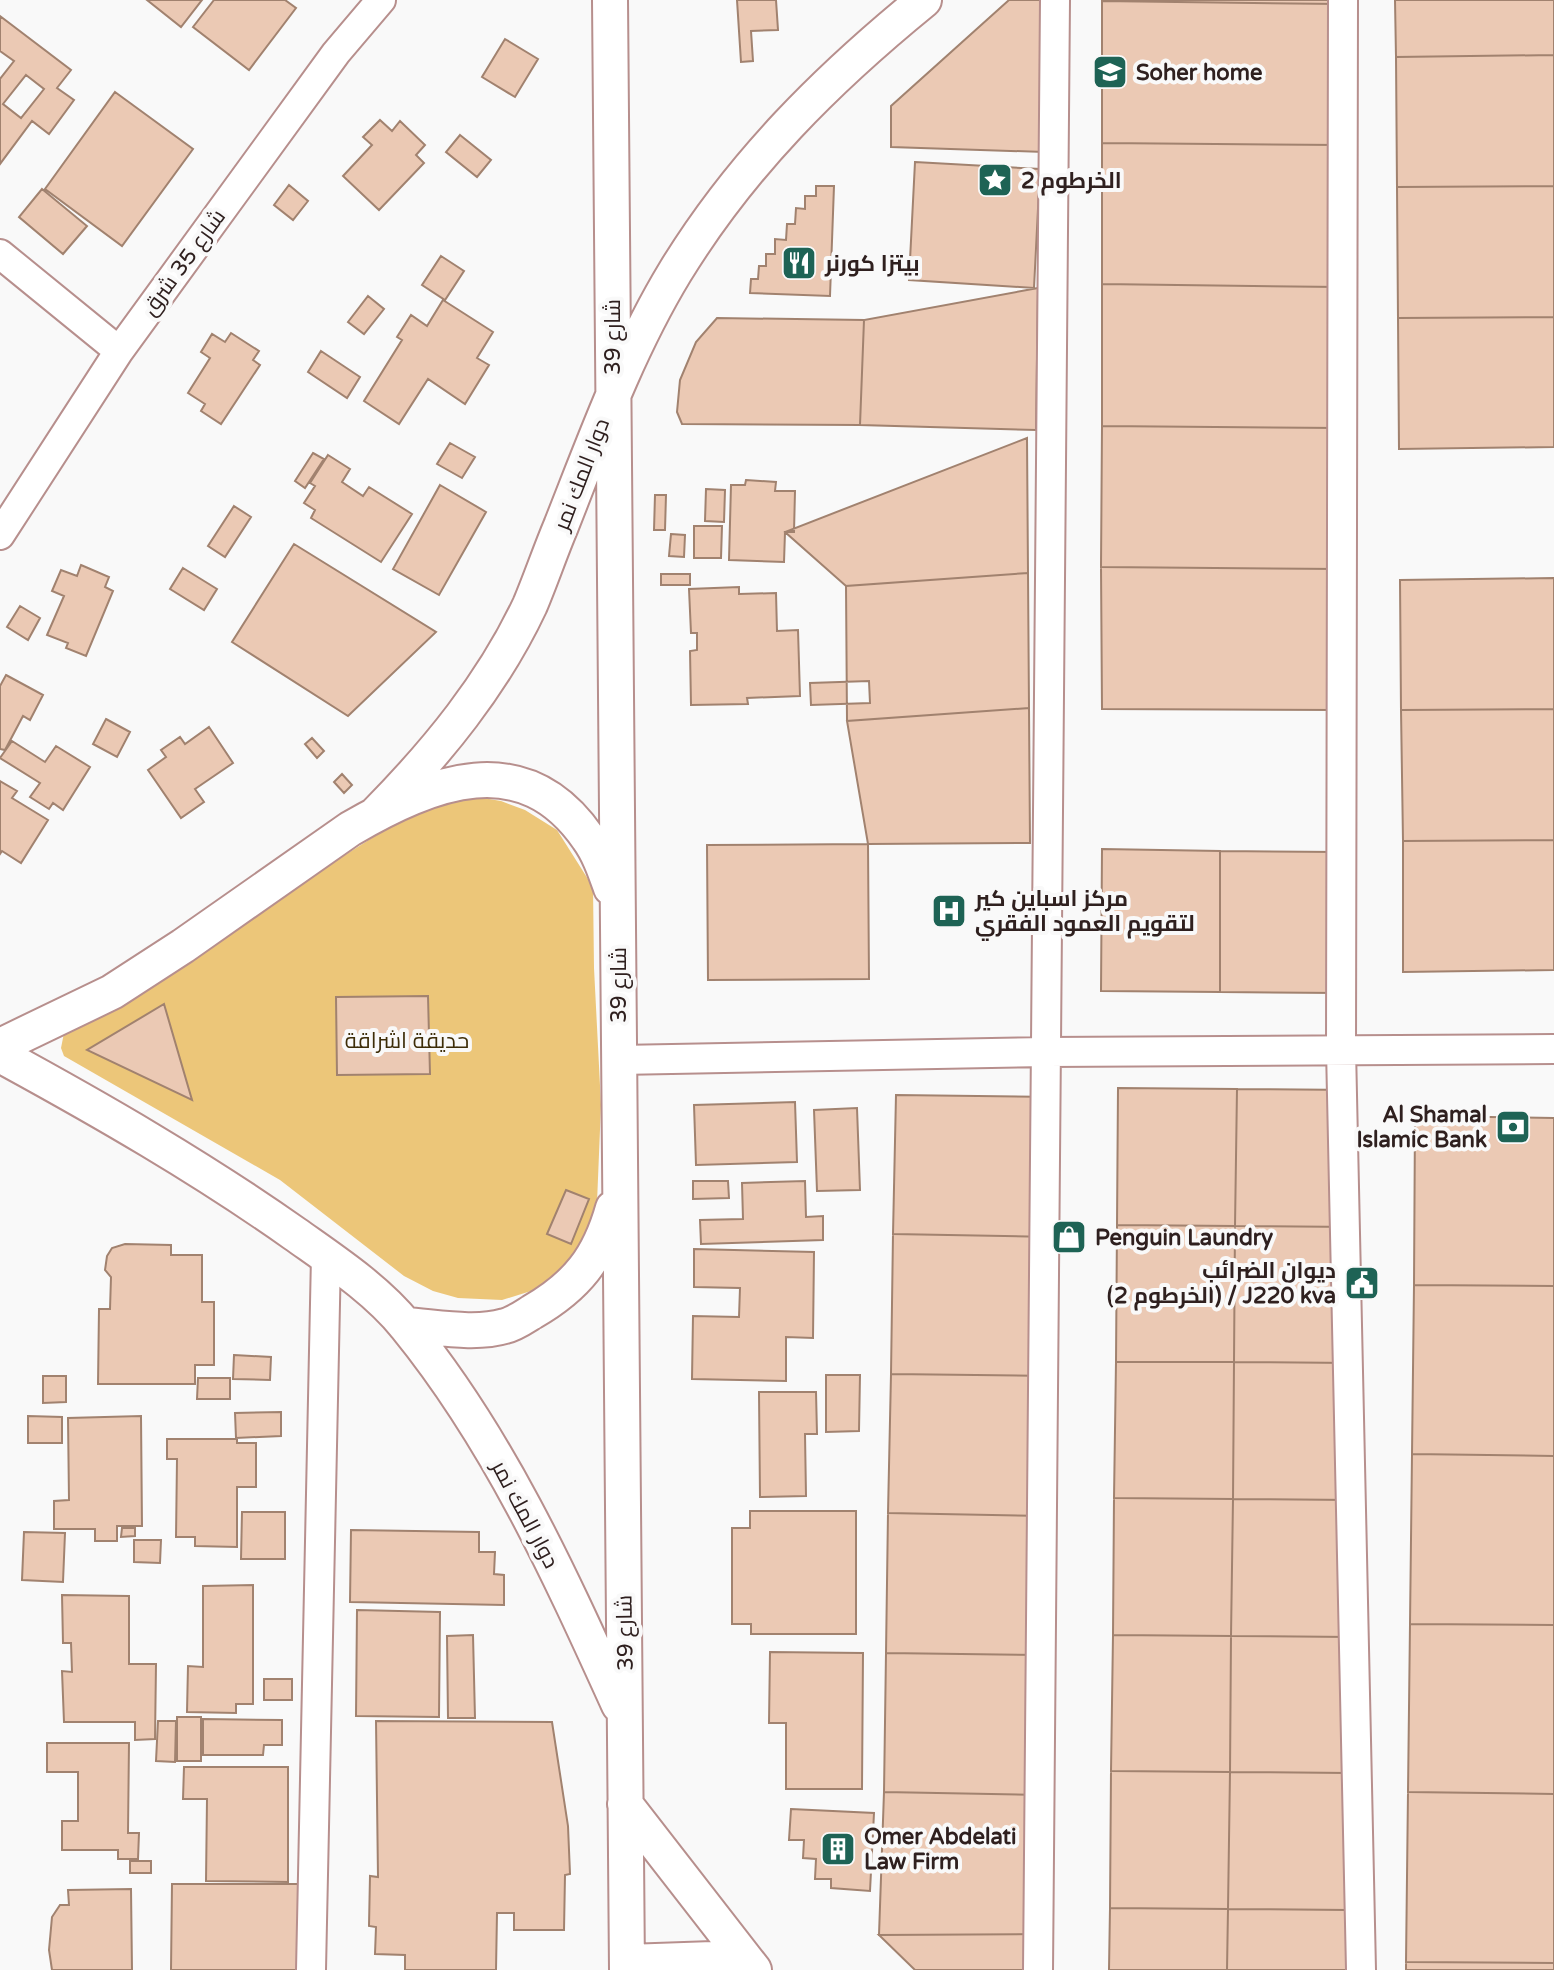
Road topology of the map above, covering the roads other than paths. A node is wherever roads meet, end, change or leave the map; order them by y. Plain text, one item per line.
1 (381, 0) edge
2 (610, 0) edge
3 (924, 0) edge
4 (1055, 0) edge
5 (1343, 0) edge
6 (0, 254) edge
7 (119, 351) junction
8 (613, 393) junction
9 (0, 535) edge
10 (376, 814) junction
11 (617, 903) junction
12 (0, 1046) edge
13 (1341, 1049) junction
14 (1554, 1049) edge
15 (1047, 1052) junction
16 (0, 1055) edge
17 (619, 1060) junction
18 (620, 1185) junction
19 (326, 1256) junction
20 (405, 1325) junction
21 (625, 1716) junction
22 (625, 1804) junction
23 (748, 1964) edge
24 (627, 1966) edge
25 (311, 1970) edge
26 (1038, 1970) edge
27 (1361, 1970) edge

1 - 7 street, شارع 35 شرق
2 - 8 street, شارع 39
3 - 8 street, دوار المك نمر
4 - 15 street
5 - 13 street
6 - 7 street
7 - 9 street, شارع 35 شرق
8 - 10 street, دوار المك نمر
8 - 11 street, شارع 39
10 - 11 street
10 - 12 street
11 - 17 street, شارع 39
13 - 14 street
13 - 15 street
13 - 27 street
15 - 17 street
15 - 26 street
16 - 19 street, دوار المك نمر
17 - 18 street, شارع 39
18 - 20 street
18 - 21 street, شارع 39
19 - 20 street, دوار المك نمر
19 - 25 street
20 - 21 street, دوار المك نمر
21 - 22 street, شارع 39
22 - 23 street
22 - 24 street, شارع 39
23 - 24 street

